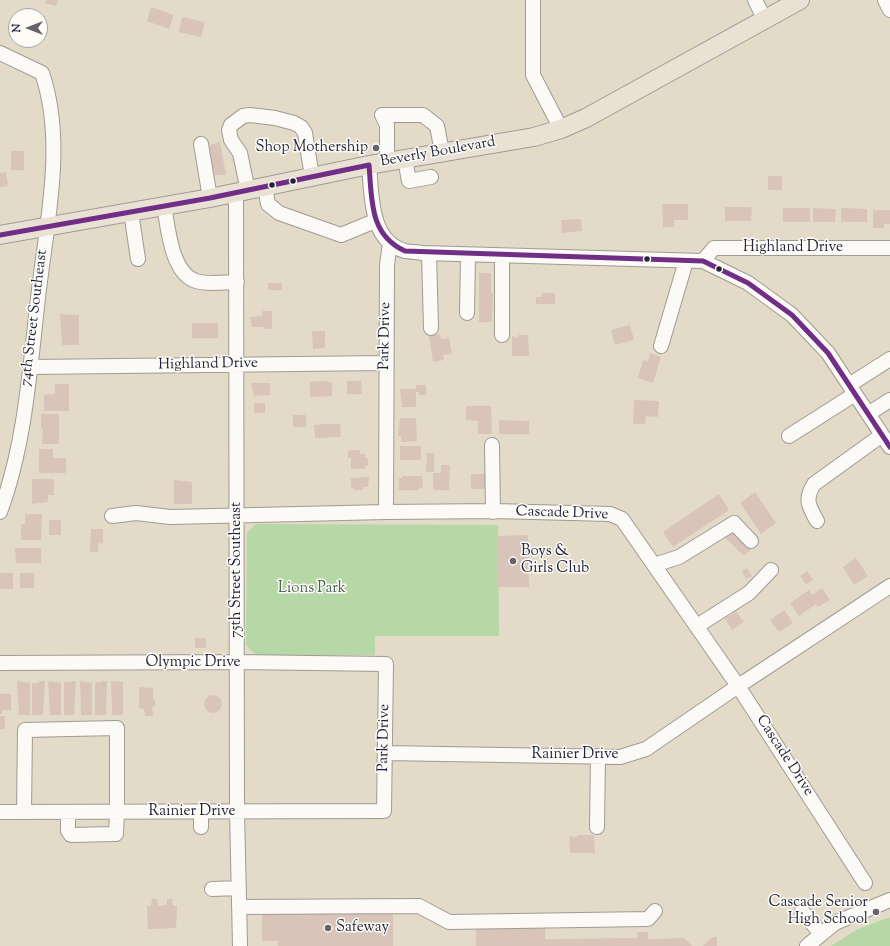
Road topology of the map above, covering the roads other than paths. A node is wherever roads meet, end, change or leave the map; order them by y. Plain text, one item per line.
1 (533, 0) edge
2 (755, 0) edge
3 (800, 0) edge
4 (885, 0) edge
5 (890, 10) edge
6 (765, 20) junction
7 (0, 53) edge
8 (561, 129) junction
9 (200, 144) dead end
10 (378, 163) junction
11 (433, 164) junction
12 (312, 177) junction
13 (250, 190) junction
14 (210, 198) junction
15 (164, 206) junction
16 (131, 212) junction
17 (375, 221) junction
18 (46, 228) junction
19 (0, 235) edge
20 (390, 243) junction
21 (890, 248) edge
22 (429, 253) junction
23 (468, 255) junction
24 (502, 256) junction
25 (138, 259) dead end
26 (686, 261) junction
27 (702, 261) junction
28 (237, 282) junction
29 (467, 313) dead end
30 (431, 328) dead end
31 (502, 335) dead end
32 (661, 346) dead end
33 (890, 359) edge
34 (386, 362) junction
35 (237, 364) junction
36 (30, 367) junction
37 (852, 389) junction
38 (890, 400) edge
39 (868, 414) junction
40 (789, 436) dead end
41 (886, 441) edge
42 (492, 445) dead end
43 (0, 512) edge
44 (386, 512) junction
45 (493, 512) junction
46 (237, 515) junction
47 (112, 516) dead end
48 (817, 521) dead end
49 (751, 541) dead end
50 (654, 565) junction
51 (771, 570) dead end
52 (890, 586) edge
53 (697, 626) junction
54 (237, 662) junction
55 (0, 663) edge
56 (386, 664) joint
57 (743, 683) junction
58 (385, 753) junction
59 (598, 756) junction
60 (237, 811) junction
61 (384, 811) joint
62 (68, 812) junction
63 (117, 812) junction
64 (201, 812) junction
65 (12, 815) edge
66 (201, 827) dead end
67 (597, 827) dead end
68 (865, 883) dead end
69 (239, 888) junction
70 (212, 889) dead end
71 (890, 900) edge
72 (239, 907) junction
73 (655, 911) dead end
74 (802, 911) dead end
75 (821, 934) junction
76 (240, 946) edge
77 (807, 946) edge

1 - 8 street
2 - 6 street
3 - 6 main road, Beverly Boulevard
4 - 5 street
6 - 8 main road, Beverly Boulevard
7 - 18 street, 74th Street Southeast
8 - 11 main road, Beverly Boulevard
9 - 14 street
10 - 11 main road, Beverly Boulevard
10 - 11 street
10 - 12 main road, Beverly Boulevard
10 - 17 street
12 - 13 main road, Beverly Boulevard
12 - 13 street
13 - 14 main road, Beverly Boulevard
13 - 17 street
13 - 28 street, 75th Street Southeast
14 - 15 main road, Beverly Boulevard
15 - 16 main road, Beverly Boulevard
15 - 28 street
16 - 18 main road, Beverly Boulevard
16 - 25 street
17 - 20 street
18 - 19 main road, Beverly Boulevard
18 - 36 street, 74th Street Southeast
20 - 22 street
20 - 34 street, Park Drive
21 - 27 street, Highland Drive
22 - 23 street
22 - 30 street
23 - 24 street
23 - 29 street
24 - 26 street
24 - 31 street
26 - 27 street
26 - 32 street
27 - 37 street
28 - 35 street, 75th Street Southeast
33 - 37 street
34 - 35 street, Highland Drive
34 - 44 street, Park Drive
35 - 36 street, Highland Drive
35 - 46 street, 75th Street Southeast
36 - 43 street, 74th Street Southeast
37 - 39 street
37 - 40 street
38 - 39 street
39 - 41 street
41 - 48 street
42 - 45 street
44 - 45 street, Cascade Drive
44 - 46 street, Cascade Drive
45 - 50 street, Cascade Drive
46 - 47 street, Cascade Drive
46 - 54 street, 75th Street Southeast
49 - 50 street
50 - 53 street, Cascade Drive
51 - 53 street
52 - 57 street, Rainier Drive
53 - 57 street, Cascade Drive
54 - 55 street, Olympic Drive
54 - 56 street, Olympic Drive
54 - 60 street, 75th Street Southeast
56 - 58 street, Park Drive
57 - 59 street, Rainier Drive
57 - 68 street, Cascade Drive
58 - 59 street, Rainier Drive
58 - 61 street, Park Drive
59 - 67 street
60 - 61 street, Rainier Drive
60 - 64 street, Rainier Drive
60 - 69 street, 75th Street Southeast
62 - 63 street, Rainier Drive
62 - 63 street
62 - 65 street, Rainier Drive
63 - 64 street, Rainier Drive
63 - 65 street
64 - 66 street
69 - 70 street
69 - 72 street, 75th Street Southeast
71 - 75 street
72 - 73 street
72 - 76 street, 75th Street Southeast
74 - 75 street
75 - 77 street

